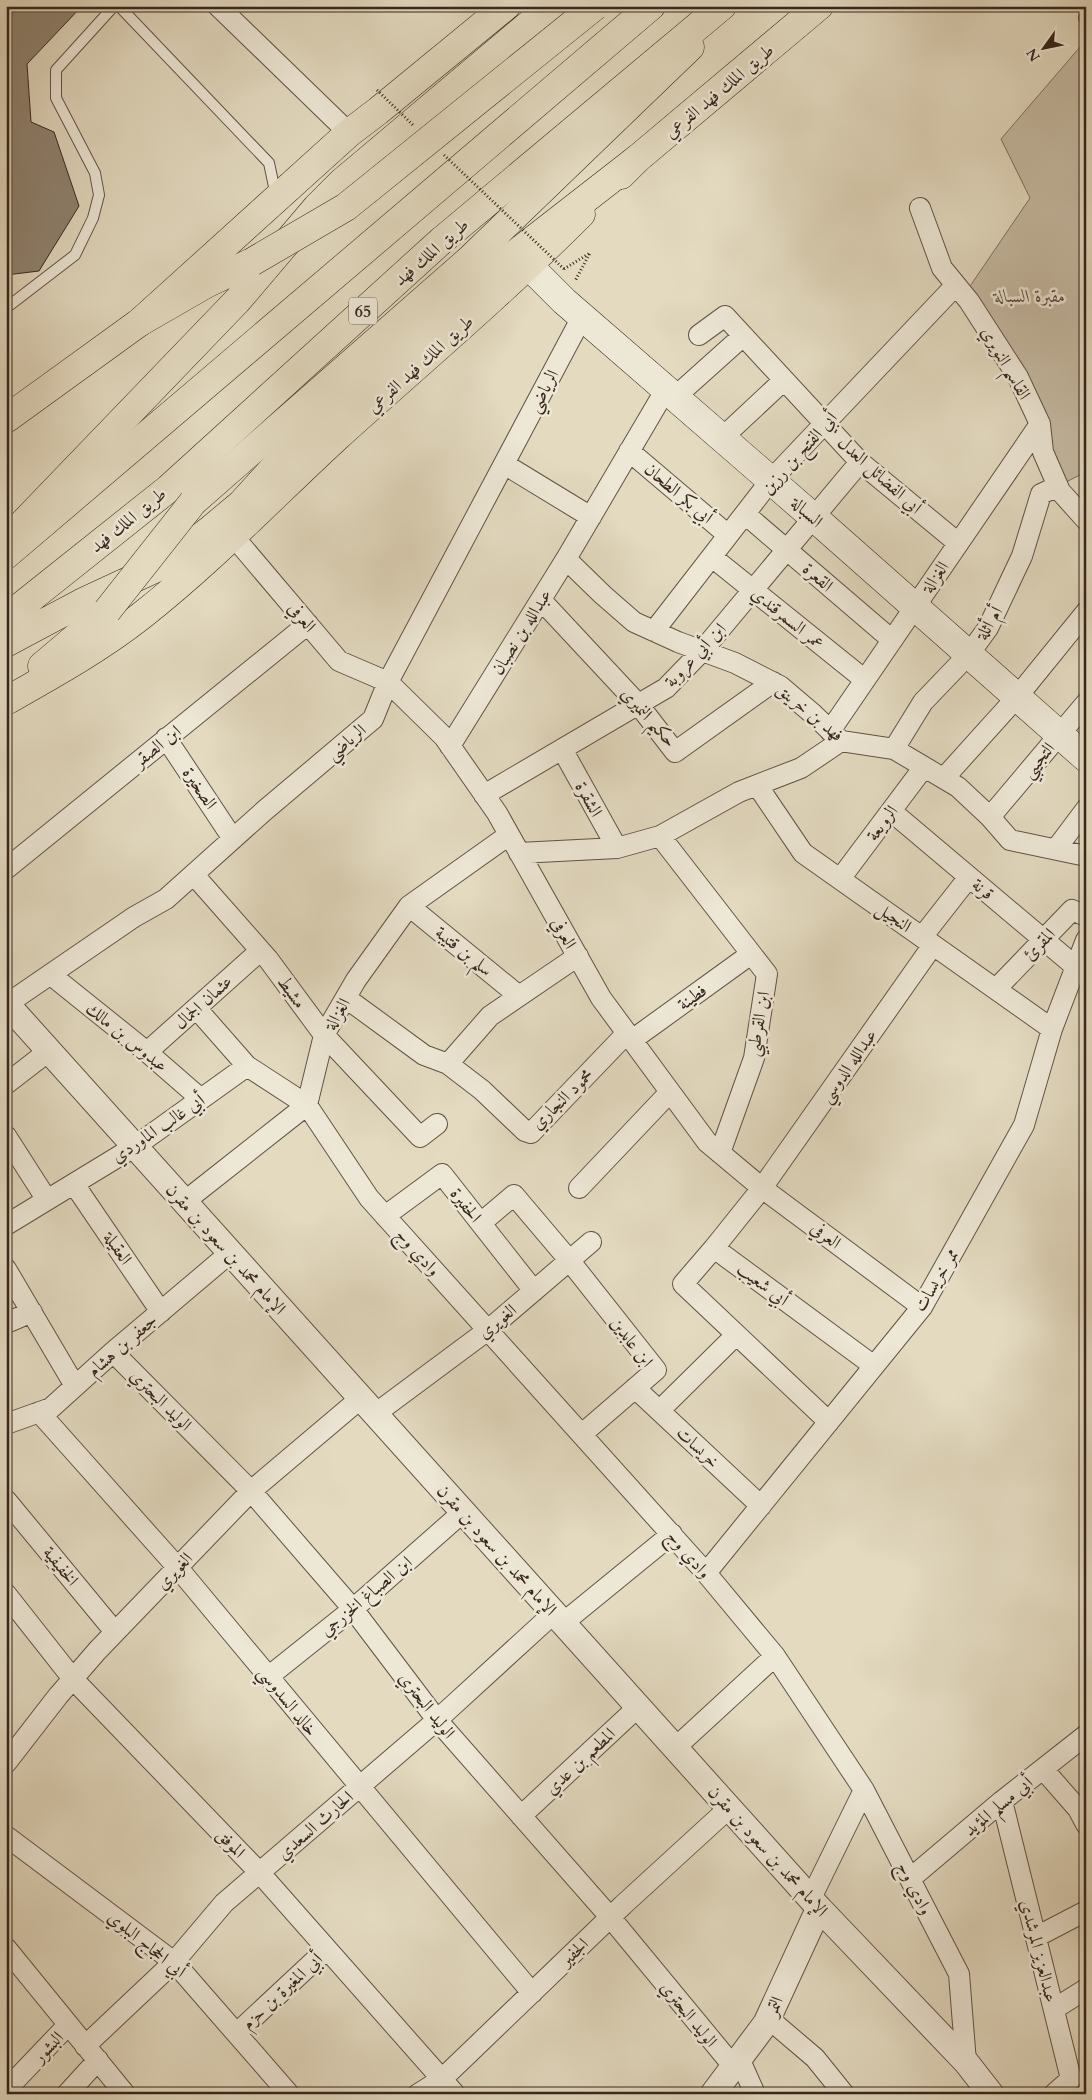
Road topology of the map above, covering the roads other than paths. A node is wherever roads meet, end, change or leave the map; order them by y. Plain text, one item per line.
1 (114, 6) edge
2 (119, 6) edge
3 (218, 6) edge
4 (551, 6) edge
5 (595, 6) edge
6 (651, 6) edge
7 (724, 6) edge
8 (820, 6) edge
9 (500, 8) edge
10 (348, 133) junction
11 (637, 159) junction
12 (277, 199) junction
13 (920, 208) dead end
14 (529, 266) junction
15 (956, 285) junction
16 (6, 308) edge
17 (573, 309) junction
18 (140, 322) junction
19 (699, 335) dead end
20 (743, 336) junction
21 (784, 380) junction
22 (670, 393) junction
23 (6, 419) edge
24 (825, 424) junction
25 (1040, 424) junction
26 (722, 438) junction
27 (629, 451) junction
28 (860, 462) junction
29 (504, 464) junction
30 (771, 480) junction
31 (1058, 486) junction
32 (745, 514) junction
33 (591, 516) junction
34 (813, 517) junction
35 (1086, 520) edge
36 (728, 535) junction
37 (234, 537) junction
38 (6, 541) edge
39 (958, 543) junction
40 (786, 549) junction
41 (6, 555) edge
42 (712, 557) junction
43 (566, 559) junction
44 (752, 590) junction
45 (541, 600) junction
46 (915, 607) junction
47 (1086, 612) edge
48 (6, 618) edge
49 (308, 624) junction
50 (654, 631) junction
51 (892, 640) junction
52 (6, 643) edge
53 (702, 651) junction
54 (969, 654) junction
55 (865, 680) junction
56 (388, 682) junction
57 (773, 682) junction
58 (6, 696) edge
59 (1017, 697) junction
60 (6, 701) edge
61 (1086, 703) edge
62 (638, 704) junction
63 (1059, 734) junction
64 (836, 736) junction
65 (166, 738) junction
66 (450, 746) junction
67 (562, 749) junction
68 (894, 749) junction
69 (1086, 758) edge
70 (924, 767) junction
71 (944, 778) junction
72 (757, 785) junction
73 (484, 795) junction
74 (1086, 809) edge
75 (891, 811) junction
76 (990, 817) junction
77 (509, 835) junction
78 (660, 836) junction
79 (233, 839) junction
80 (617, 848) junction
81 (1056, 849) junction
82 (519, 853) junction
83 (1086, 856) edge
84 (6, 869) edge
85 (194, 874) junction
86 (970, 877) junction
87 (840, 879) junction
88 (409, 906) junction
89 (1086, 916) edge
90 (1044, 940) junction
91 (1086, 940) edge
92 (928, 941) junction
93 (260, 951) junction
94 (751, 954) junction
95 (578, 956) junction
96 (1076, 967) junction
97 (51, 975) junction
98 (996, 989) junction
99 (519, 996) junction
100 (346, 998) junction
101 (7, 1004) edge
102 (196, 1008) junction
103 (1052, 1029) junction
104 (324, 1035) junction
105 (629, 1037) junction
106 (50, 1050) junction
107 (146, 1052) junction
108 (448, 1064) junction
109 (247, 1066) junction
110 (6, 1084) edge
111 (670, 1092) junction
112 (201, 1099) junction
113 (307, 1104) junction
114 (437, 1124) dead end
115 (6, 1136) edge
116 (134, 1147) junction
117 (720, 1153) junction
118 (74, 1184) junction
119 (579, 1188) dead end
120 (762, 1188) junction
121 (47, 1200) junction
122 (184, 1202) junction
123 (385, 1216) junction
124 (481, 1223) junction
125 (6, 1225) edge
126 (592, 1242) dead end
127 (714, 1248) junction
128 (230, 1254) junction
129 (569, 1260) junction
130 (6, 1269) edge
131 (534, 1291) junction
132 (922, 1307) junction
133 (32, 1312) junction
134 (161, 1312) junction
135 (6, 1324) edge
136 (488, 1330) junction
137 (736, 1335) junction
138 (113, 1352) junction
139 (874, 1366) junction
140 (75, 1386) junction
141 (635, 1388) junction
142 (368, 1406) junction
143 (660, 1410) junction
144 (39, 1412) junction
145 (829, 1422) junction
146 (6, 1424) edge
147 (582, 1434) junction
148 (251, 1491) junction
149 (6, 1500) edge
150 (761, 1506) junction
151 (463, 1512) junction
152 (672, 1534) junction
153 (178, 1568) junction
154 (706, 1573) junction
155 (6, 1594) edge
156 (353, 1609) junction
157 (559, 1618) junction
158 (115, 1632) junction
159 (775, 1656) junction
160 (268, 1677) junction
161 (72, 1679) junction
162 (638, 1707) junction
163 (437, 1720) junction
164 (1085, 1737) edge
165 (675, 1748) junction
166 (6, 1763) edge
167 (1043, 1769) junction
168 (359, 1787) junction
169 (864, 1790) junction
170 (1002, 1800) junction
171 (729, 1808) junction
172 (1083, 1813) edge
173 (521, 1816) junction
174 (6, 1836) edge
175 (259, 1872) junction
176 (910, 1878) junction
177 (815, 1903) junction
178 (1086, 1911) edge
179 (610, 1917) junction
180 (1036, 1936) junction
181 (6, 1948) edge
182 (327, 1949) junction
183 (174, 1962) junction
184 (1086, 1989) edge
185 (532, 1993) junction
186 (1054, 2009) junction
187 (768, 2018) junction
188 (68, 2025) junction
189 (236, 2033) junction
190 (92, 2053) junction
191 (736, 2062) junction
192 (966, 2062) junction
193 (449, 2086) edge
194 (6, 2090) edge
195 (67, 2094) edge
196 (125, 2094) edge
197 (290, 2094) edge
198 (418, 2094) edge
199 (713, 2094) edge
200 (755, 2094) edge
201 (844, 2094) edge
202 (991, 2094) edge
203 (1054, 2094) edge

1 - 16 lane
2 - 12 lane
3 - 10 street
4 - 38 main road
5 - 18 main road, bridge
6 - 41 main road, 65
7 - 48 main road, طريق الملك فهد / 65
7 - 58 main road, bridge
8 - 11 main road, طريق الملك فهد الفرعي
9 - 10 main road
10 - 12 main road
11 - 14 main road, طريق الملك فهد الفرعي
11 - 52 main road
12 - 18 main road
13 - 15 street, القاسم النويري
14 - 17 main road, السبالة
14 - 37 main road, طريق الملك فهد الفرعي
15 - 24 street, أبي الفتح بن رزين
15 - 25 street, القاسم النويري
17 - 22 main road, السبالة
17 - 29 street, الرياضي
18 - 23 main road
19 - 20 street, أبي الفضائل العدل
20 - 21 street, أبي الفضائل العدل
20 - 22 street, عبدالله بن نصبان
21 - 24 street, أبي الفضائل العدل
21 - 26 street
22 - 26 main road, السبالة
22 - 27 street, عبدالله بن نصبان
24 - 28 street, أبي الفضائل العدل
24 - 30 street, أبي الفتح بن رزين
25 - 31 street, القاسم النويري
25 - 39 street, الغزالة
26 - 30 main road, السبالة
27 - 33 street, عبدالله بن نصبان
27 - 36 street, أبي بكر الطحان
28 - 34 street, ابن أبي عروبة
28 - 39 street, أبي الفضائل العدل
29 - 33 street
29 - 56 street, الرياضي
30 - 32 street, أبي الفتح بن رزين
30 - 34 main road, السبالة
31 - 35 street, القاسم النويري
31 - 54 street, أم أثلة
32 - 36 street, أبي الفتح بن رزين
32 - 40 street, القعرة
33 - 43 street, عبدالله بن نصبان
34 - 40 street, ابن أبي عروبة
34 - 46 main road, السبالة
36 - 42 street, أبي الفتح بن رزين
37 - 49 street, العرفي
37 - 60 main road, طريق الملك فهد الفرعي
39 - 46 street, الغزالة
40 - 44 street, ابن أبي عروبة
40 - 51 street, القعرة
42 - 44 street, عمر السمرقندي
42 - 50 street, أبي الفتح بن رزين
43 - 45 street, عبدالله بن نصبان
43 - 50 street, فهد بن خرينق
44 - 53 street, ابن أبي عروبة
44 - 55 street, عمر السمرقندي
45 - 62 street, حكيم النميري
45 - 66 street, عبدالله بن نصبان
46 - 51 street, الغزالة
46 - 54 main road, السبالة
47 - 59 street
49 - 56 street, العرفي
49 - 65 street, ابن الصقر
50 - 53 street, فهد بن خرينق
51 - 55 street, الغزالة
53 - 57 street, فهد بن خرينق
53 - 62 street, ابن أبي عروبة
54 - 59 main road, السبالة
54 - 68 street, أم أثلة
55 - 64 street, الغزالة
56 - 66 street, العرفي
56 - 79 street, الرياضي
57 - 62 street, حكيم النميري
57 - 64 street, فهد بن خرينق
59 - 63 main road, السبالة
59 - 71 street
61 - 63 street, التجيبي
62 - 67 street, ابن أبي عروبة
63 - 69 main road, السبالة
63 - 76 street, التجيبي
64 - 68 street, فهد بن خرينق
64 - 72 street, الغزالة
65 - 79 street, الصخيرة
65 - 84 street, ابن الصقر
66 - 73 street, العرفي
67 - 73 street, ابن أبي عروبة
67 - 80 street, الشقرة
68 - 70 street, فهد بن خرينق
70 - 71 street, فهد بن خرينق
70 - 75 street, الرويعة
71 - 76 street, فهد بن خرينق
72 - 78 street, الغزالة
72 - 87 street, النجيل
73 - 77 street, العرفي
74 - 81 street
75 - 86 street, قرنة
75 - 87 street, الرويعة
76 - 81 street, فهد بن خرينق
77 - 82 street, العرفي
77 - 88 street, الغزالة
78 - 80 street, الغزالة
78 - 94 street, ابن القرطبي
79 - 85 street, الرياضي
80 - 82 street, الغزالة
81 - 83 street, فهد بن خرينق
82 - 95 street, العرفي
85 - 93 street, مشيط
85 - 97 street, الرياضي
86 - 90 street, قرنة
86 - 92 street, عبدالله الدوسي
87 - 92 street, النجيل
88 - 99 street, سلم بن قتيبة
88 - 100 street, الغزالة
89 - 90 street, المقرئ
90 - 96 street, قرنة
90 - 98 street, المقرئ
91 - 96 street, ممر خريسات
92 - 98 street, النجيل
92 - 120 street, عبدالله الدوسي
93 - 102 street, عثمان الجمال
93 - 104 street, مشيط
94 - 105 street, فطينة
94 - 117 street, ابن القرطبي
95 - 99 street
95 - 105 street, العرفي
96 - 103 street, ممر خريسات
97 - 101 street, الرياضي
97 - 107 street, عبدوس بن مالك
98 - 103 street, النجيل
99 - 108 street
100 - 104 street, الغزالة
100 - 108 street, محمود النجاري
101 - 106 street, الإمام محمد بن سعود بن مقرن
102 - 107 street, عثمان الجمال
102 - 109 street
103 - 132 street, ممر خريسات
104 - 113 street, الغزالة
104 - 114 street, مشيط
105 - 108 street, محمود النجاري
105 - 111 street, العرفي
106 - 110 street
106 - 116 street, الإمام محمد بن سعود بن مقرن
107 - 112 street, عبدوس بن مالك
109 - 112 street, أبي غالب الماوردي
109 - 113 street
111 - 117 street, العرفي
111 - 119 street
112 - 116 street, أبي غالب الماوردي
113 - 122 street
113 - 123 street, وادي وج
115 - 121 street
116 - 118 street, أبي غالب الماوردي
116 - 122 street, الإمام محمد بن سعود بن مقرن
117 - 120 street, العرفي
118 - 121 street, أبي غالب الماوردي
118 - 134 street, العقيلة
120 - 127 street
120 - 132 street, العرفي
121 - 125 street, أبي غالب الماوردي
122 - 128 street, الإمام محمد بن سعود بن مقرن
123 - 124 street, الحفيرة
123 - 136 street, وادي وج
124 - 129 street
124 - 131 street, الحفيرة
126 - 129 street, الغويري
127 - 137 street
127 - 139 street, أبي شعيب
128 - 134 street, جعفر بن هشام
128 - 142 street, الإمام محمد بن سعود بن مقرن
129 - 131 street, الغويري
129 - 141 street, ابن عابدين
130 - 133 street
131 - 136 street, الغويري
132 - 139 street, ممر خريسات
133 - 135 street
133 - 140 street
134 - 138 street, جعفر بن هشام
136 - 142 street, الغويري
136 - 147 street, وادي وج
137 - 143 street
137 - 145 street
138 - 140 street, جعفر بن هشام
138 - 148 street, الوليد البحتري
139 - 145 street, ممر خريسات
140 - 144 street, جعفر بن هشام
141 - 143 street, خريسات
141 - 147 street, ابن عابدين
142 - 148 street, الغويري
142 - 151 street, الإمام محمد بن سعود بن مقرن
143 - 150 street, خريسات
144 - 146 street, جعفر بن هشام
144 - 153 street, خالد السدوسي
145 - 150 street, ممر خريسات
147 - 152 street, وادي وج
148 - 153 street, الغويري
148 - 156 street, الوليد البحتري
149 - 158 street, الخفيفية
150 - 154 street, ممر خريسات
151 - 156 street, ابن الصباغ الخزرجي
151 - 157 street, الإمام محمد بن سعود بن مقرن
152 - 154 street, وادي وج
152 - 157 street, الحارث السعدي
153 - 158 street, الغويري
153 - 160 street, خالد السدوسي
154 - 159 street, وادي وج
155 - 161 street, الموفق
156 - 160 street, ابن الصباغ الخزرجي
156 - 163 street, الوليد البحتري
157 - 162 street, الإمام محمد بن سعود بن مقرن
157 - 163 street, الحارث السعدي
158 - 161 street, الغويري
159 - 165 street
159 - 169 street, وادي وج
160 - 168 street, خالد السدوسي
161 - 166 street, الغويري
161 - 175 street, الموفق
162 - 165 street, الإمام محمد بن سعود بن مقرن
162 - 173 street, المطعم بن عدي
163 - 168 street, الحارث السعدي
163 - 173 street, الوليد البحتري
164 - 167 street, أبي مسلم المؤيد
165 - 171 street, الإمام محمد بن سعود بن مقرن
167 - 170 street, أبي مسلم المؤيد
167 - 172 street
168 - 175 street, الحارث السعدي
168 - 185 street, خالد السدوسي
169 - 176 street, وادي وج
169 - 177 street
170 - 176 street, أبي مسلم المؤيد
170 - 180 street, عبدالعزيز المرشدي
171 - 177 street, الإمام محمد بن سعود بن مقرن
171 - 179 street, الجفير
173 - 179 street, الوليد البحتري
174 - 183 street, أبي الحجاج البلوي
175 - 182 street, الموفق
175 - 183 street, الحارث السعدي
176 - 192 street, وادي وج
177 - 187 street, التمر
177 - 192 street, الإمام محمد بن سعود بن مقرن
178 - 180 street
179 - 185 street, الجفير
179 - 191 street, الوليد البحتري
180 - 186 street, عبدالعزيز المرشدي
181 - 188 street
182 - 189 street, أبي المغيرة بن حزم
182 - 193 street, الموفق
183 - 189 street, أبي الحجاج البلوي
183 - 190 street, الحارث السعدي
184 - 186 street
185 - 193 street, الجفير
186 - 203 street, عبدالعزيز المرشدي
187 - 191 street, التمر
187 - 201 street
188 - 190 street
188 - 194 street, البشور
189 - 197 street, أبي الحجاج البلوي
190 - 195 street, الحارث السعدي
190 - 196 street
191 - 199 street, التمر
191 - 200 street, الوليد البحتري
192 - 202 street, الإمام محمد بن سعود بن مقرن
193 - 198 street, الجفير

